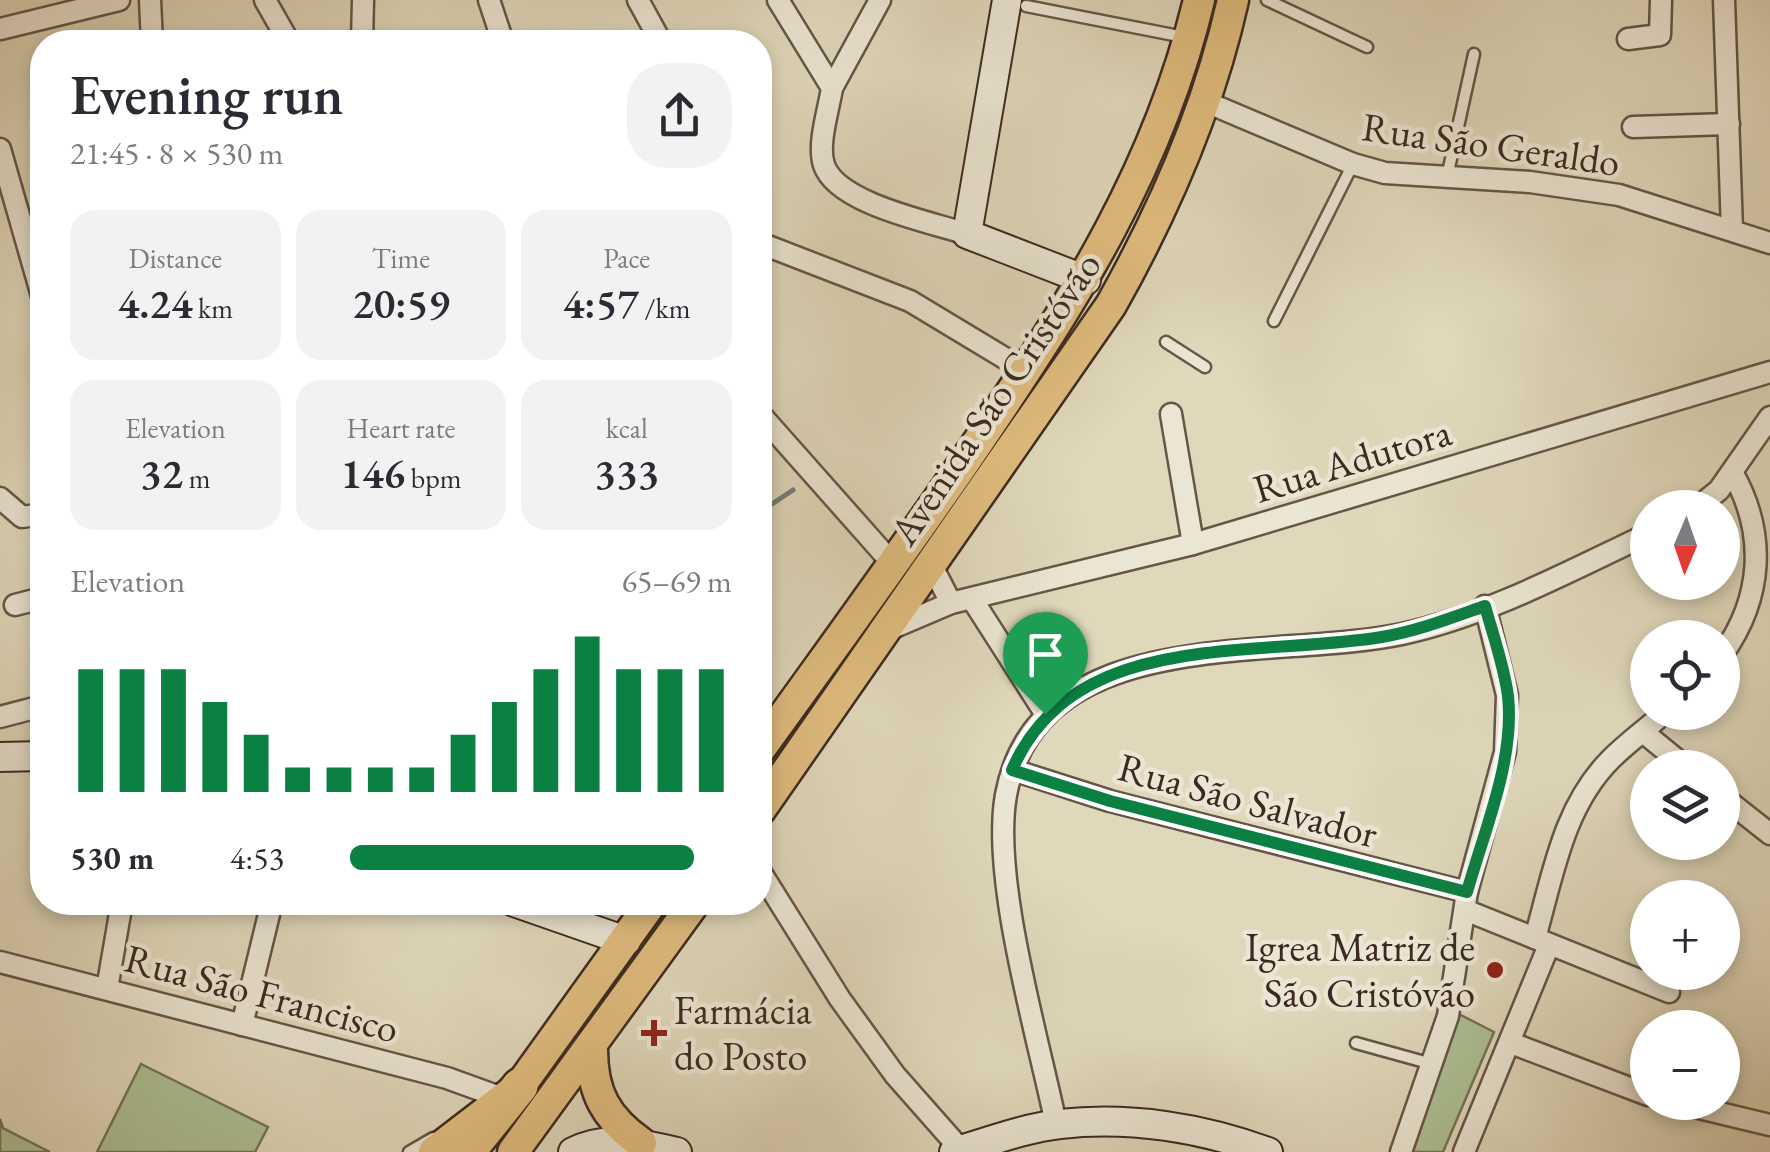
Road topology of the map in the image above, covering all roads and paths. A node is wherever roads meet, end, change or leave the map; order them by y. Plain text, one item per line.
1 (119, 0) edge
2 (150, 0) edge
3 (264, 0) edge
4 (364, 0) edge
5 (490, 0) edge
6 (638, 0) edge
7 (778, 0) edge
8 (880, 0) edge
9 (1199, 0) edge
10 (1233, 0) edge
11 (1268, 0) edge
12 (1662, 0) edge
13 (1724, 0) edge
14 (1016, 3) edge
15 (0, 29) edge
16 (151, 30) edge
17 (282, 30) edge
18 (363, 30) edge
19 (499, 30) edge
20 (654, 30) edge
21 (1190, 38) junction
22 (1628, 39) dead end
23 (1367, 47) dead end
24 (1474, 54) dead end
25 (832, 88) junction
26 (1206, 102) junction
27 (1730, 124) junction
28 (1633, 127) dead end
29 (0, 149) edge
30 (1353, 164) junction
31 (1446, 177) junction
32 (1732, 230) junction
33 (967, 234) junction
34 (1770, 244) edge
35 (772, 247) edge
36 (30, 248) edge
37 (1086, 280) junction
38 (1274, 321) dead end
39 (1166, 342) dead end
40 (1205, 367) dead end
41 (1026, 371) junction
42 (1770, 372) edge
43 (1172, 414) dead end
44 (1770, 417) edge
45 (772, 427) edge
46 (1732, 472) junction
47 (1714, 490) edge
48 (0, 498) edge
49 (30, 516) edge
50 (1760, 517) edge
51 (1630, 542) edge
52 (1193, 544) junction
53 (894, 564) junction
54 (931, 564) junction
55 (30, 601) edge
56 (962, 601) junction
57 (16, 605) dead end
58 (1485, 606) junction
59 (1740, 626) edge
60 (884, 632) junction
61 (30, 709) edge
62 (1045, 714) junction
63 (0, 717) edge
64 (772, 732) edge
65 (1643, 732) joint
66 (1665, 750) edge
67 (0, 756) edge
68 (30, 756) edge
69 (1012, 770) junction
70 (772, 793) edge
71 (1740, 809) edge
72 (1769, 829) edge
73 (772, 890) edge
74 (1466, 901) junction
75 (120, 915) edge
76 (269, 915) edge
77 (551, 915) edge
78 (643, 915) edge
79 (686, 915) edge
80 (626, 941) junction
81 (1542, 941) junction
82 (0, 962) edge
83 (107, 989) junction
84 (1668, 992) dead end
85 (242, 1026) junction
86 (1356, 1043) dead end
87 (1510, 1043) junction
88 (592, 1050) junction
89 (1432, 1064) junction
90 (1630, 1089) edge
91 (504, 1098) junction
92 (1740, 1117) edge
93 (1056, 1124) junction
94 (1770, 1124) edge
95 (641, 1143) junction
96 (959, 1151) edge
97 (409, 1152) edge
98 (434, 1152) edge
99 (468, 1152) edge
100 (513, 1152) edge
101 (574, 1152) edge
102 (678, 1152) edge
103 (1268, 1152) edge
104 (1401, 1152) edge
105 (1464, 1152) edge

1 - 15 street
2 - 16 street
3 - 17 street
4 - 18 street
5 - 19 street
6 - 20 street
7 - 25 street
8 - 25 street
9 - 21 main road, Avenida São Cristóvão
10 - 26 main road, Avenida São Cristóvão
11 - 23 lane
12 - 22 street
13 - 27 street
14 - 21 lane
14 - 33 street
21 - 37 main road, Avenida São Cristóvão
24 - 31 lane
25 - 33 street
26 - 30 street, Rua São Geraldo
26 - 54 main road, Avenida São Cristóvão
27 - 28 street
27 - 32 street
29 - 36 street
30 - 31 street, Rua São Geraldo
30 - 38 lane
31 - 32 street, Rua São Geraldo
32 - 34 street, Rua São Geraldo
33 - 37 street
35 - 41 street
37 - 41 main road, Avenida São Cristóvão
39 - 40 lane
41 - 53 main road, Avenida São Cristóvão
42 - 52 street, Rua Adutora
43 - 52 street
44 - 46 street
45 - 53 street
46 - 47 street
46 - 50 street
48 - 49 street
50 - 59 street
51 - 58 street
52 - 56 street, Rua Adutora
53 - 64 main road, Avenida São Cristóvão
54 - 56 street
54 - 60 main road, Avenida São Cristóvão
55 - 57 street
56 - 60 street, Rua Adutora
56 - 62 street
58 - 62 street
58 - 74 street
60 - 70 main road, Avenida São Cristóvão
61 - 63 street
62 - 69 street
65 - 66 street
65 - 81 street
67 - 68 street
69 - 74 street, Rua São Salvador
69 - 93 street
71 - 72 street
73 - 96 street
74 - 81 street, Rua São Salvador
74 - 89 street
75 - 83 street
76 - 85 street
77 - 80 street
78 - 80 main road
79 - 88 main road
80 - 91 main road
81 - 84 street, Rua São Salvador
81 - 87 street
82 - 83 street, Rua São Francisco
83 - 85 street, Rua São Francisco
85 - 91 street, Rua São Francisco
86 - 89 lane
87 - 90 street
87 - 105 street
88 - 95 main road
88 - 100 main road
89 - 104 street
91 - 97 lane
91 - 98 main road
91 - 99 highway
92 - 94 street
93 - 96 street
93 - 103 street
95 - 101 street
95 - 102 street

